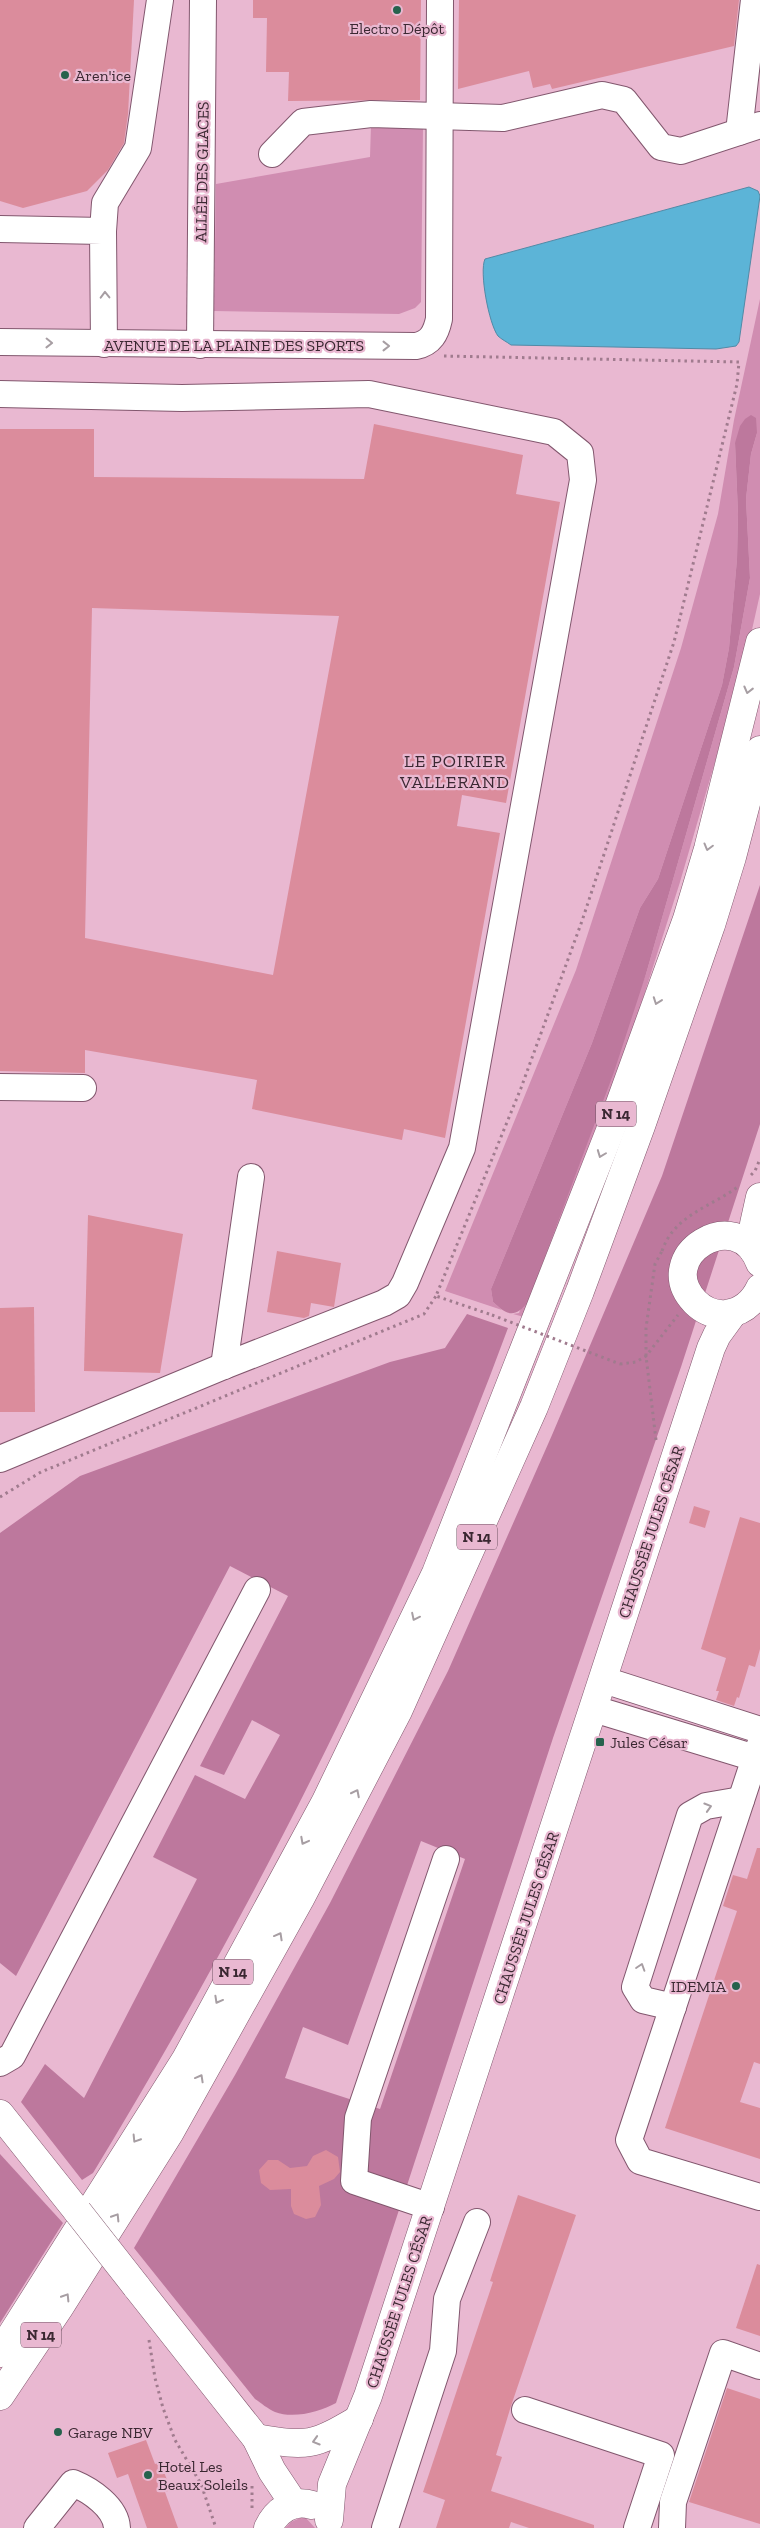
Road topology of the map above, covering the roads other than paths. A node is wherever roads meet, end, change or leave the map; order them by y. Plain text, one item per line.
1 (160, 0) edge
2 (203, 0) edge
3 (440, 0) edge
4 (754, 0) edge
5 (440, 116) junction
6 (749, 129) edge
7 (272, 154) dead end
8 (0, 229) edge
9 (103, 231) junction
10 (0, 325) edge
11 (104, 335) junction
12 (200, 336) junction
13 (0, 342) edge
14 (0, 394) edge
15 (760, 642) edge
16 (760, 750) edge
17 (0, 1087) edge
18 (83, 1088) dead end
19 (251, 1177) dead end
20 (752, 1191) edge
21 (724, 1235) junction
22 (757, 1257) edge
23 (751, 1300) edge
24 (697, 1303) junction
25 (711, 1348) junction
26 (224, 1366) junction
27 (0, 1459) edge
28 (256, 1590) dead end
29 (604, 1680) junction
30 (594, 1710) junction
31 (760, 1730) edge
32 (757, 1752) edge
33 (741, 1800) junction
34 (446, 1859) dead end
35 (673, 2007) junction
36 (0, 2063) edge
37 (0, 2114) edge
38 (760, 2197) edge
39 (431, 2207) junction
40 (477, 2222) dead end
41 (0, 2354) edge
42 (760, 2366) edge
43 (0, 2396) edge
44 (525, 2410) dead end
45 (359, 2419) junction
46 (256, 2438) junction
47 (293, 2517) edge
48 (36, 2528) edge
49 (117, 2528) edge
50 (385, 2528) edge
51 (637, 2528) edge
52 (672, 2528) edge

1 - 9 street
2 - 12 street, ALLÉE DES GLACES
3 - 5 street, AVENUE DE LA PLAINE DES SPORTS
4 - 6 street
5 - 6 street
5 - 7 street
5 - 12 street, AVENUE DE LA PLAINE DES SPORTS
8 - 9 street
11 -> 9 street
10 - 11 street, AVENUE DE LA PLAINE DES SPORTS
11 - 12 street, AVENUE DE LA PLAINE DES SPORTS
13 -> 11 street, AVENUE DE LA PLAINE DES SPORTS
14 - 26 street
15 -> 41 main road, N 14
43 -> 16 main road, N 14
17 - 18 street
19 - 26 street
20 - 21 main road
20 - 22 main road
21 - 22 main road
21 - 24 main road, CHAUSSÉE JULES CÉSAR
23 - 24 main road
23 - 25 main road, CHAUSSÉE JULES CÉSAR
24 - 25 main road, CHAUSSÉE JULES CÉSAR
25 - 29 main road, CHAUSSÉE JULES CÉSAR
26 - 27 street
28 - 36 street
29 - 30 main road, CHAUSSÉE JULES CÉSAR
29 - 31 street
30 - 32 street
30 - 39 main road, CHAUSSÉE JULES CÉSAR
32 - 33 street
33 - 35 street
35 -> 33 street
34 - 39 street
35 - 38 street
37 - 46 main road, bridge
39 - 45 main road, CHAUSSÉE JULES CÉSAR
40 - 50 street
42 - 52 street
44 - 51 street
45 -> 46 main road
45 - 47 main road, CHAUSSÉE JULES CÉSAR
46 - 47 main road
48 - 49 street

